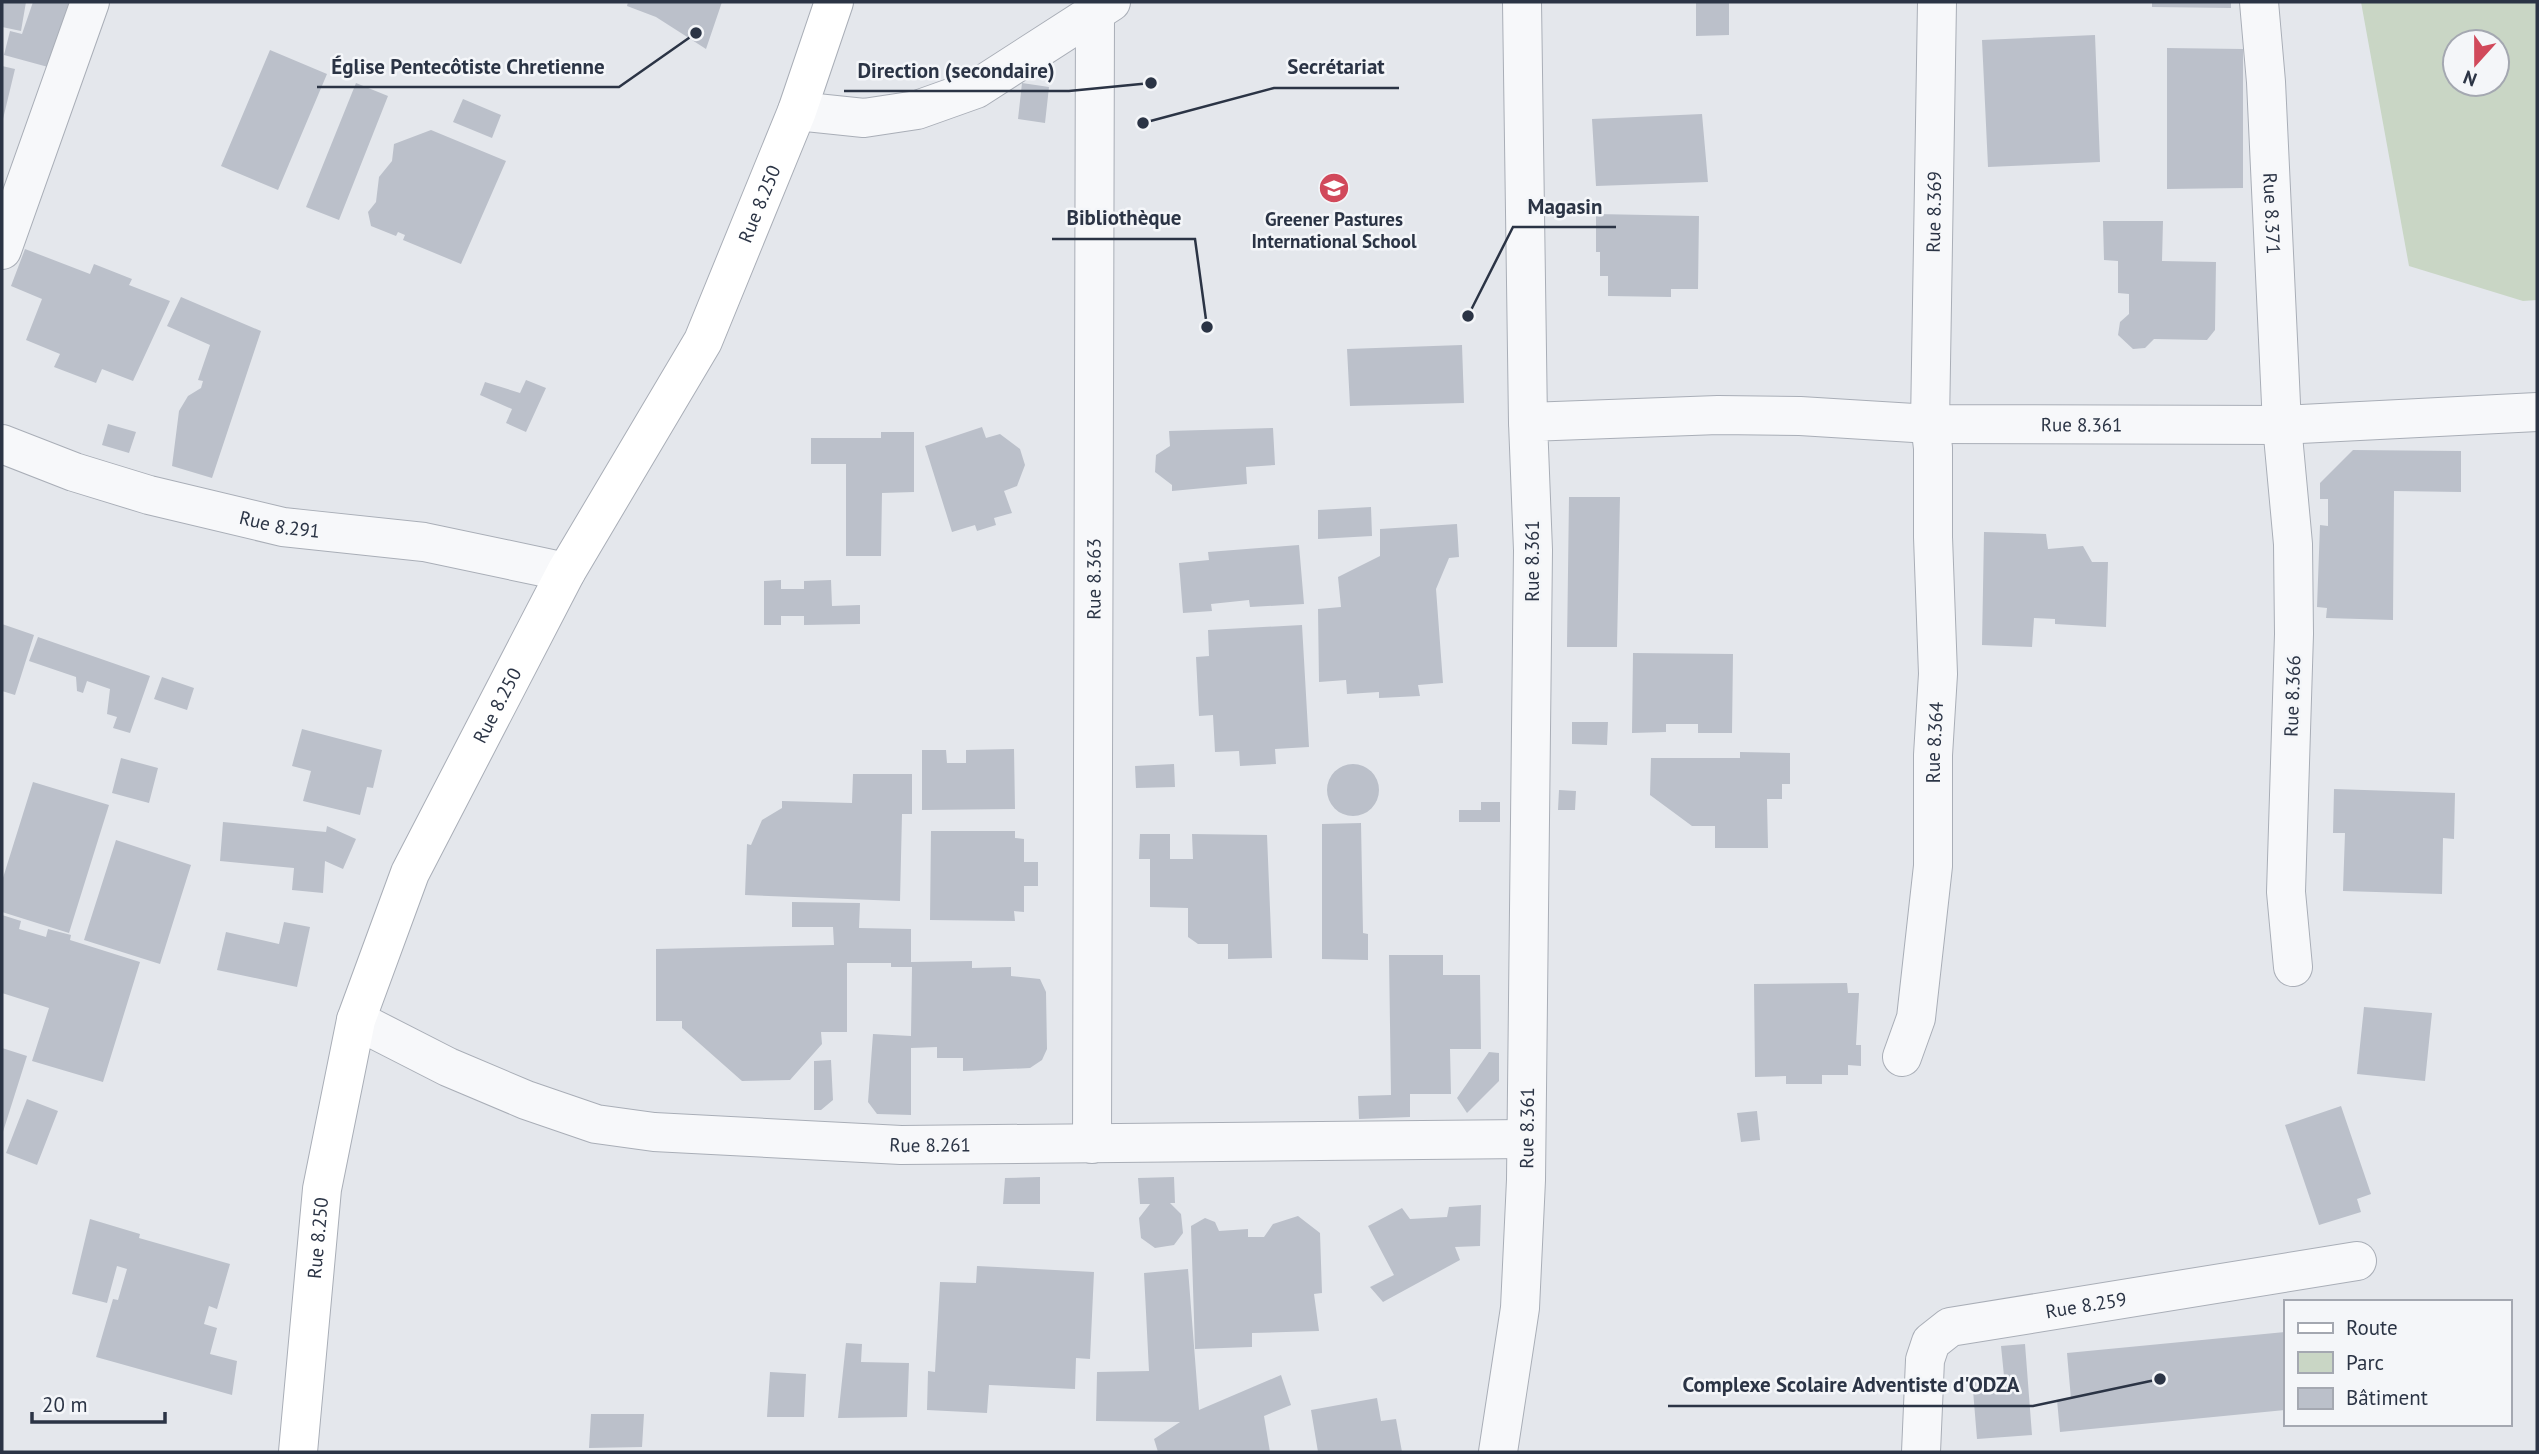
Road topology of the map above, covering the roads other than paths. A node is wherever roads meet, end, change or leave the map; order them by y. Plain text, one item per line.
1 (90, 2) edge
2 (834, 2) edge
3 (1522, 2) edge
4 (1937, 2) edge
5 (2259, 2) edge
6 (1103, 7) edge
7 (797, 111) junction
8 (2, 250) edge
9 (2537, 412) edge
10 (1528, 422) junction
11 (1930, 424) junction
12 (2282, 425) junction
13 (2, 444) edge
14 (566, 572) junction
15 (2293, 967) dead end
16 (356, 1020) junction
17 (1902, 1057) dead end
18 (1525, 1139) junction
19 (1092, 1144) junction
20 (2357, 1261) dead end
21 (298, 1452) edge
22 (1498, 1452) edge
23 (1921, 1452) edge

1 - 8 street
2 - 7 street, Rue 8.250
3 - 10 street
4 - 11 street, Rue 8.369
5 - 12 street, Rue 8.371
6 - 7 street
6 - 19 street, Rue 8.363
7 - 14 street, Rue 8.250
9 - 12 street, Rue 8.361
10 - 11 street, Rue 8.361
10 - 18 street, Rue 8.361
11 - 12 street, Rue 8.361
11 - 17 street, Rue 8.364
12 - 15 street, Rue 8.366
13 - 14 street, Rue 8.291
14 - 16 street, Rue 8.250
16 - 19 street, Rue 8.261
16 - 21 street, Rue 8.250
18 - 19 street, Rue 8.261
18 - 22 street, Rue 8.361
20 - 23 street, Rue 8.259

